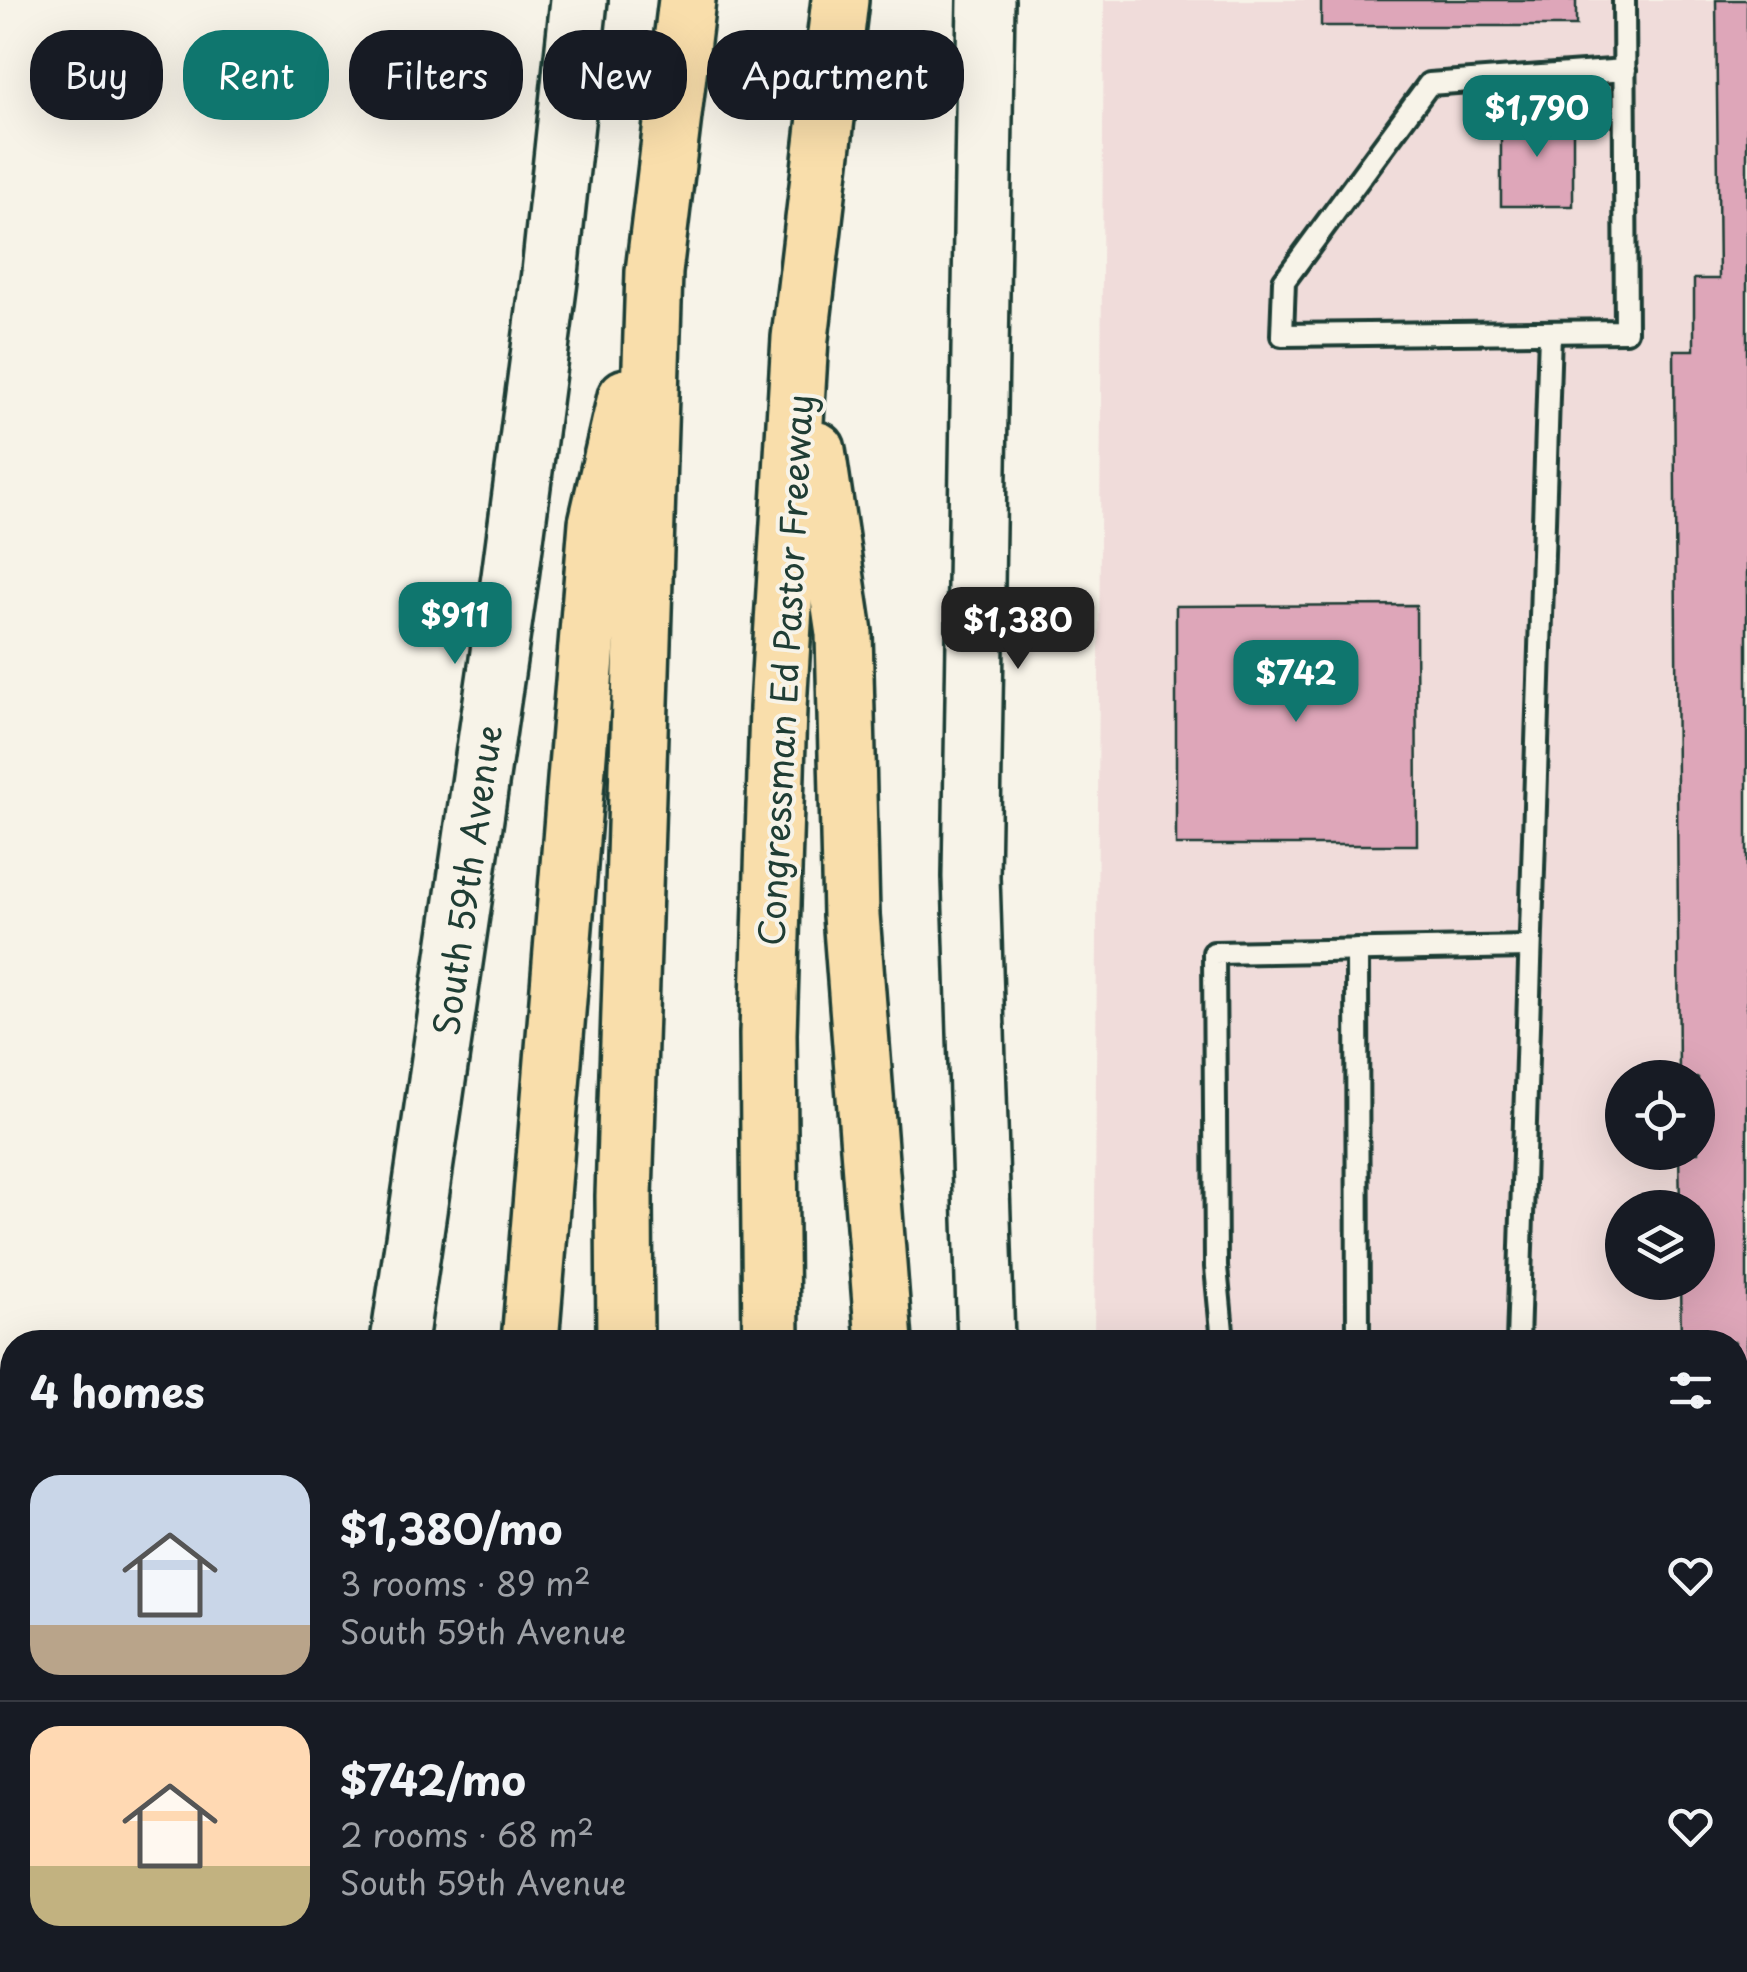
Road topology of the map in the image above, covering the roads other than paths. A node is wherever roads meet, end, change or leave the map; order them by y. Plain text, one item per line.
1 (580, 0) edge
2 (687, 0) edge
3 (840, 0) edge
4 (986, 0) edge
5 (1624, 0) edge
6 (1624, 70) junction
7 (654, 272) junction
8 (1550, 333) junction
9 (800, 338) junction
10 (1529, 947) junction
11 (1357, 950) junction
12 (401, 1330) edge
13 (531, 1330) edge
14 (624, 1330) edge
15 (771, 1330) edge
16 (883, 1330) edge
17 (986, 1330) edge
18 (1222, 1330) edge
19 (1358, 1330) edge
20 (1518, 1330) edge

1 - 12 main road, South 59th Avenue
2 - 7 highway
3 - 9 highway, Congressman Ed Pastor Freeway
4 - 17 main road
5 - 6 lane
6 - 8 lane
6 - 8 lane
7 - 13 highway
7 - 14 highway
8 - 10 lane
9 - 15 highway, Congressman Ed Pastor Freeway
9 - 16 highway
10 - 11 lane
10 - 20 lane
11 - 18 lane
11 - 19 lane

